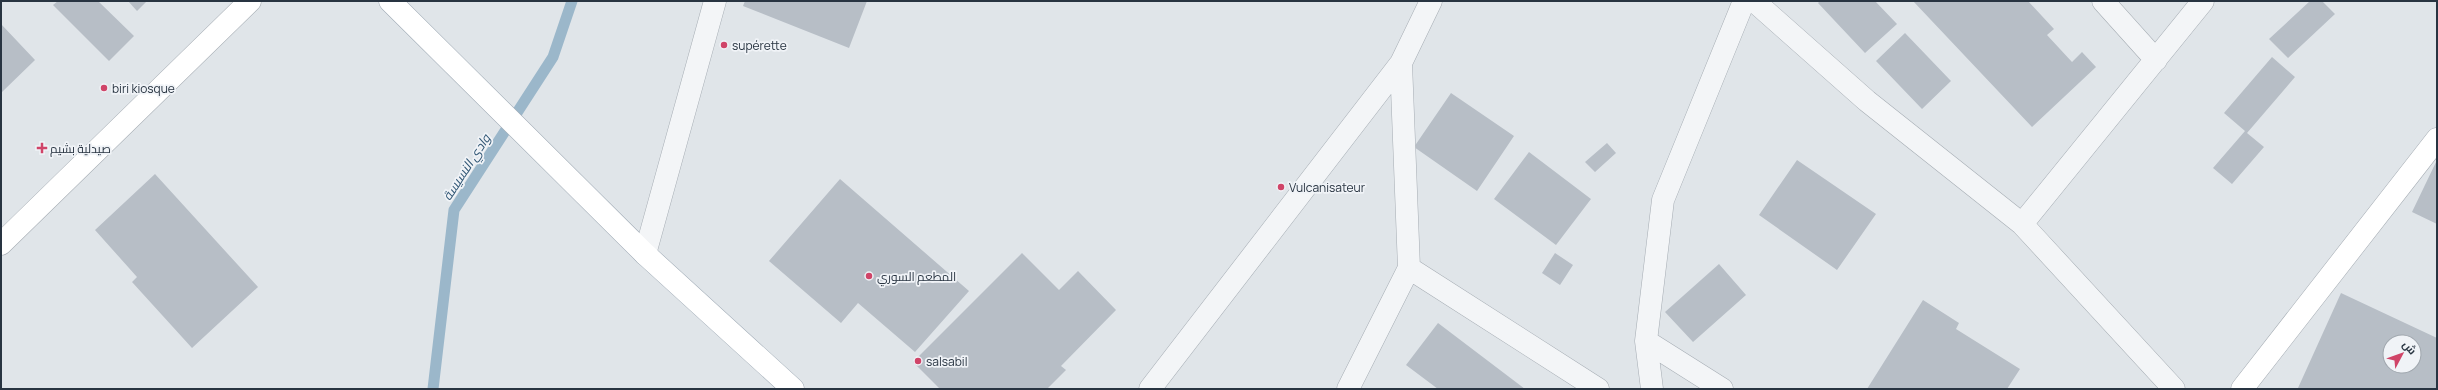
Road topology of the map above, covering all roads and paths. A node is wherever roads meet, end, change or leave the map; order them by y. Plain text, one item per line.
1 (250, 1) edge
2 (390, 1) edge
3 (715, 1) edge
4 (1431, 1) edge
5 (1744, 1) edge
6 (1754, 1) edge
7 (2103, 1) edge
8 (2203, 1) edge
9 (2156, 60) junction
10 (1401, 63) junction
11 (2437, 139) edge
12 (2022, 224) junction
13 (1, 244) edge
14 (645, 254) junction
15 (1409, 268) junction
16 (1646, 341) junction
17 (793, 389) edge
18 (1150, 389) edge
19 (1348, 389) edge
20 (1598, 389) edge
21 (1652, 389) edge
22 (1722, 389) edge
23 (2174, 389) edge
24 (2242, 389) edge

1 - 13 street
2 - 14 street
3 - 14 street
4 - 10 street
5 - 16 street
6 - 12 street
7 - 9 street
8 - 9 street
9 - 12 street
10 - 15 street
10 - 18 street
11 - 24 street
12 - 23 street
14 - 17 street
15 - 19 street
15 - 20 street
16 - 21 street
16 - 22 street

